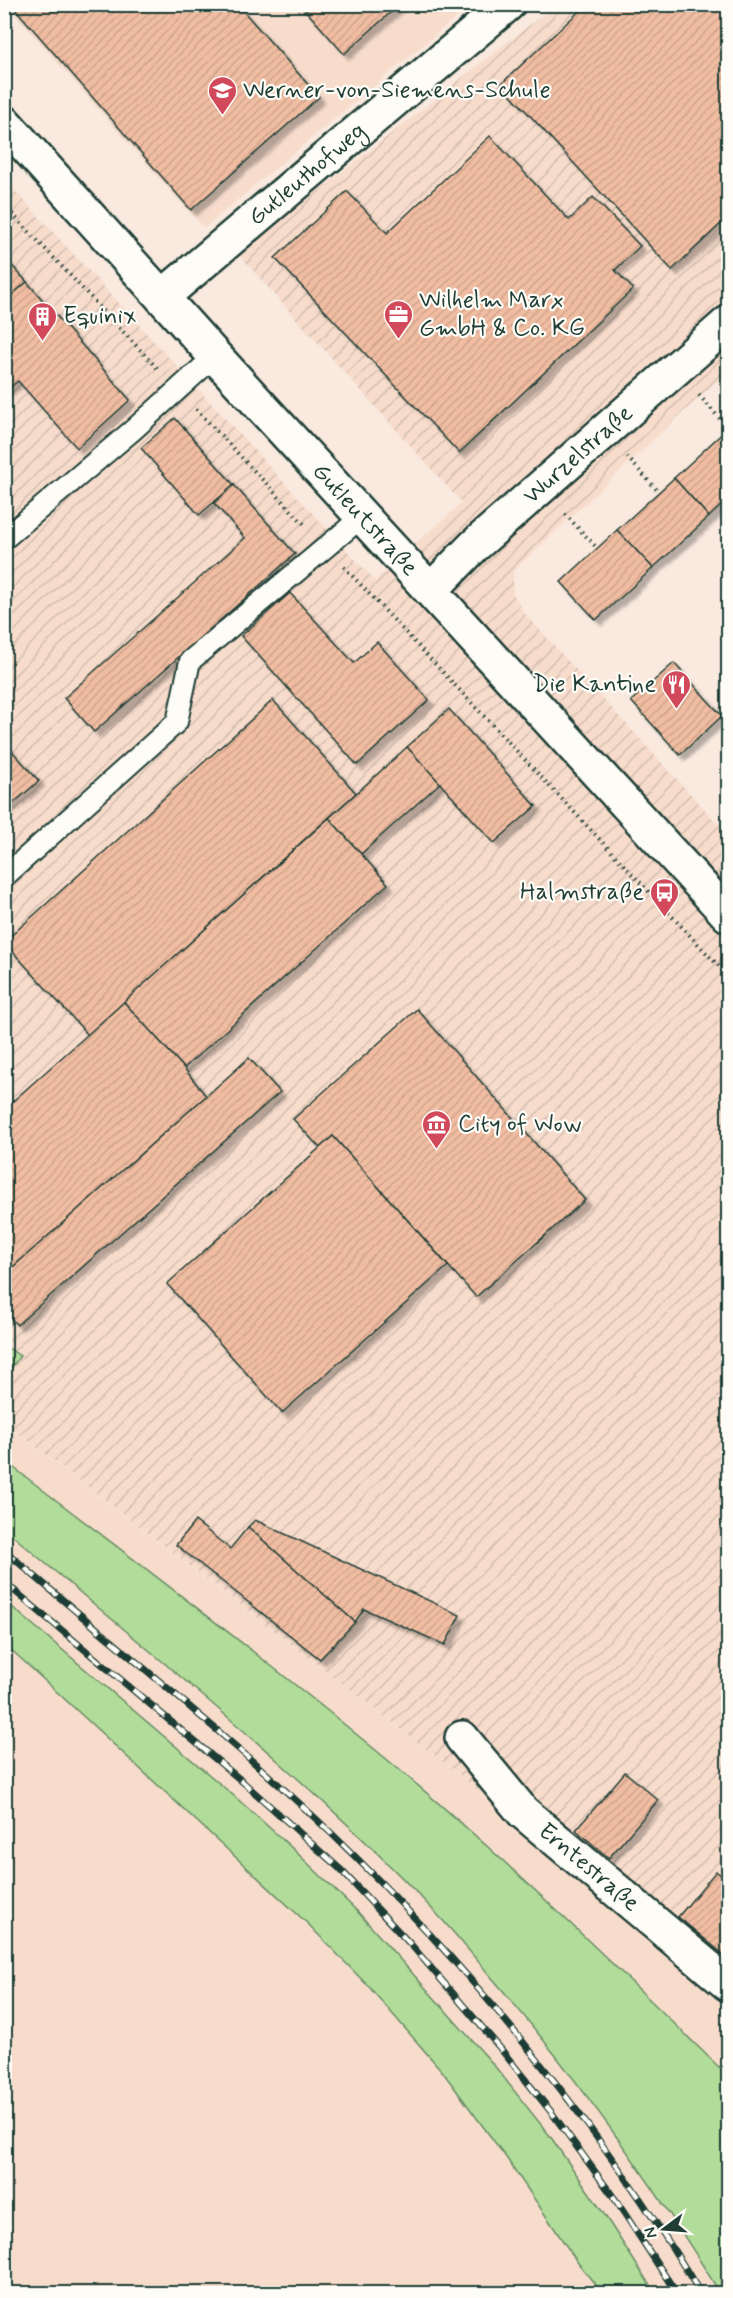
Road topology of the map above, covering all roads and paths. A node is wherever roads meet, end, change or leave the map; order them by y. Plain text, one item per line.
1 (508, 4) edge
2 (4, 122) edge
3 (4, 205) edge
4 (162, 297) junction
5 (729, 323) edge
6 (215, 356) junction
7 (178, 390) junction
8 (696, 392) dead end
9 (728, 429) edge
10 (626, 457) dead end
11 (659, 492) dead end
12 (564, 513) dead end
13 (363, 516) junction
14 (4, 540) edge
15 (326, 548) junction
16 (597, 548) dead end
17 (431, 590) junction
18 (4, 877) edge
19 (729, 915) edge
20 (729, 976) edge
21 (462, 1738) dead end
22 (729, 1984) edge

1 - 4 street, Gutleuthofweg
2 - 4 street, Gutleutstraße
3 - 7 path
4 - 6 street, Gutleutstraße
5 - 17 street, Wurzelstraße
6 - 7 lane
6 - 13 street, Gutleutstraße
7 - 14 lane
7 - 15 path
8 - 9 path
10 - 11 path
12 - 16 path
13 - 15 lane
13 - 17 street, Gutleutstraße
15 - 18 lane
15 - 20 path
17 - 19 street, Gutleutstraße
21 - 22 street, Erntestraße

